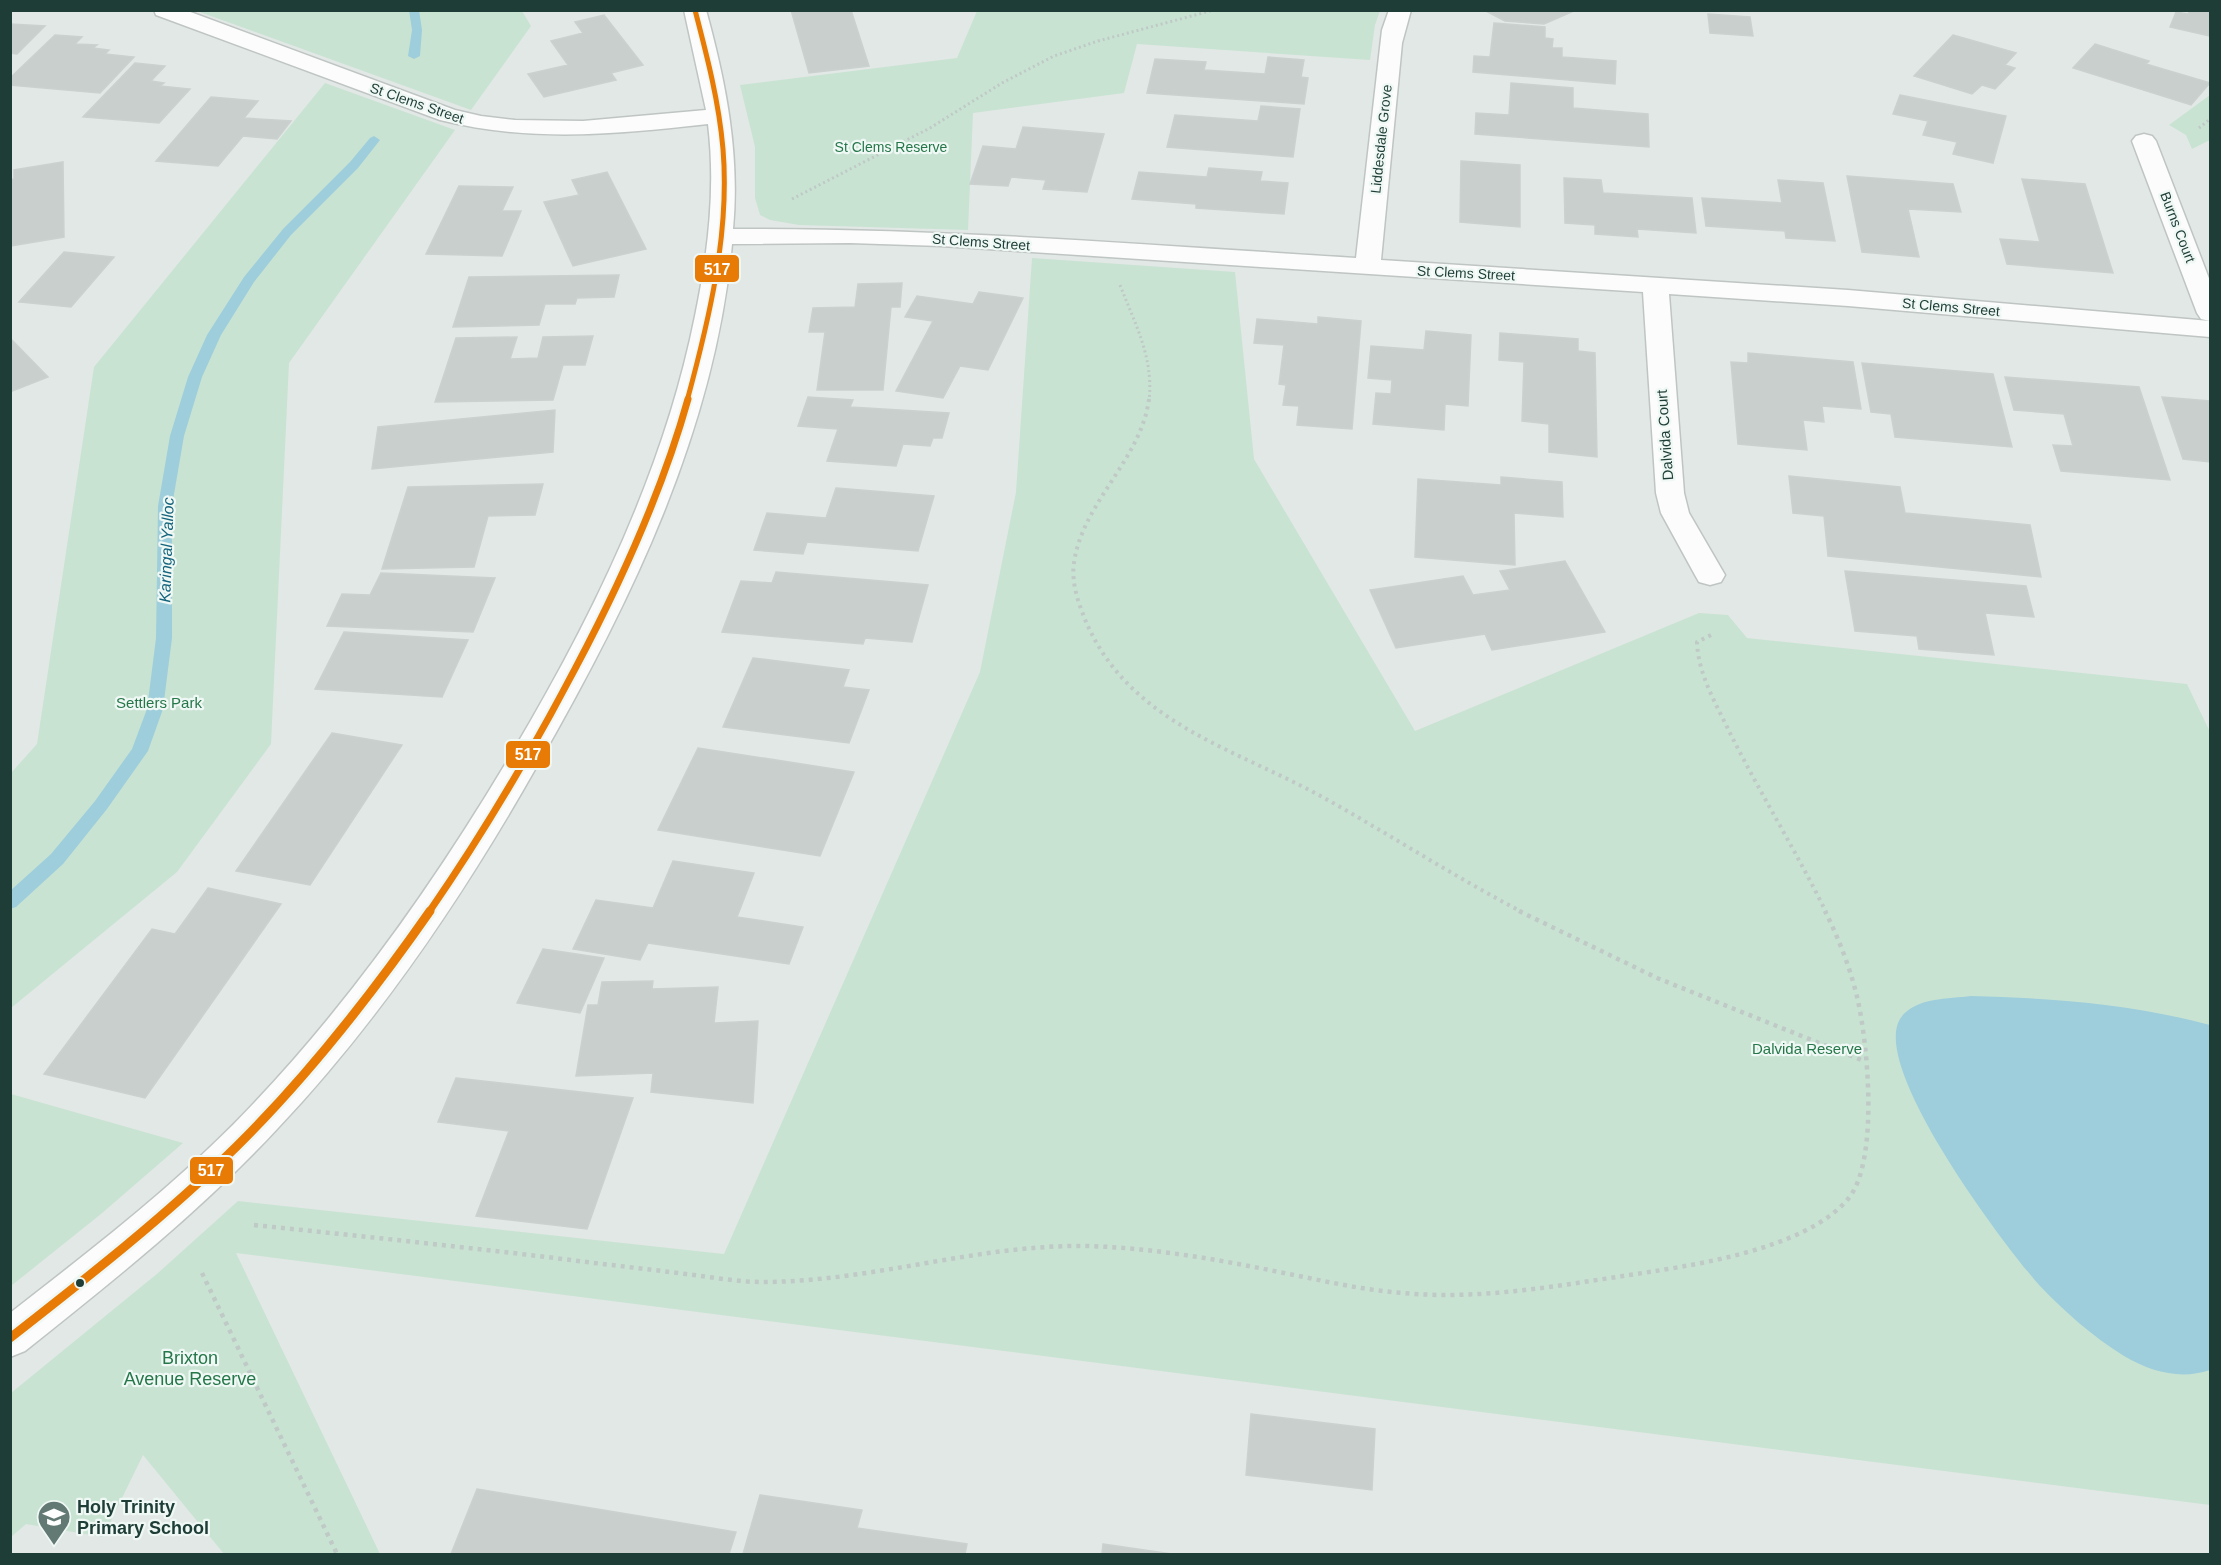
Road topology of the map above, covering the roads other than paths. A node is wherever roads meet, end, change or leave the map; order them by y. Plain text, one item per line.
1 (164, 10) edge
2 (695, 10) edge
3 (1400, 10) edge
4 (718, 116) junction
5 (2144, 141) dead end
6 (722, 237) junction
7 (1368, 268) junction
8 (1655, 285) junction
9 (2211, 313) edge
10 (2211, 329) edge
11 (1710, 575) dead end
12 (10, 1338) edge

1 - 4 street, St Clems Street
2 - 4 street
3 - 7 street, Liddesdale Grove
4 - 6 street
5 - 9 street, Burns Court
6 - 7 street, St Clems Street
6 - 12 street
7 - 8 street, St Clems Street
8 - 10 street, St Clems Street
8 - 11 street, Dalvida Court

